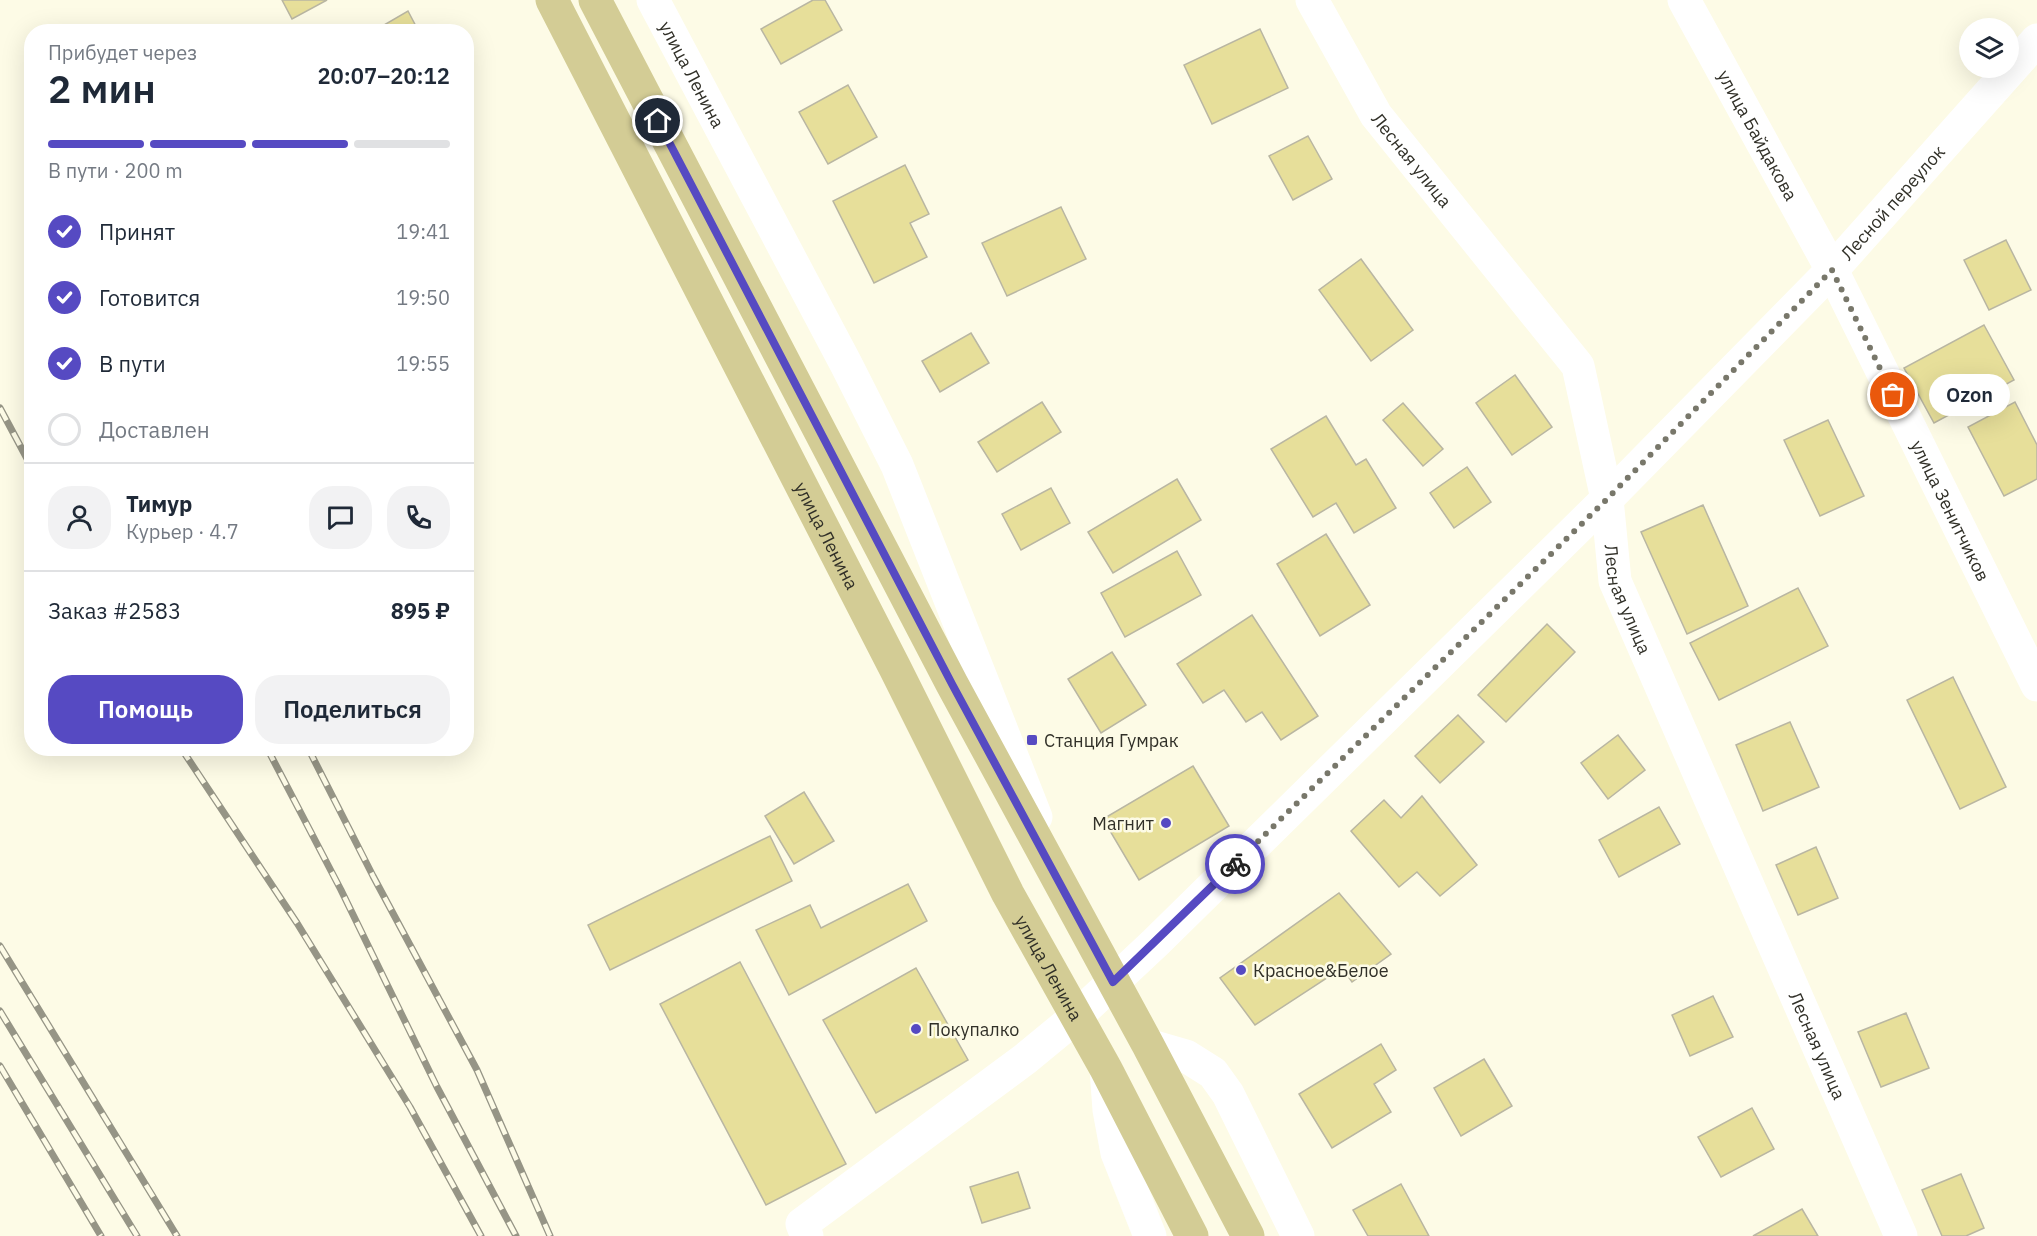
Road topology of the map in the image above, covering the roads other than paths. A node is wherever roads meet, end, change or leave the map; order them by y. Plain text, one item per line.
1 (552, 0) edge
2 (595, 0) edge
3 (653, 0) edge
4 (1312, 0) edge
5 (1689, 2) edge
6 (2037, 40) edge
7 (1832, 270) junction
8 (1607, 499) junction
9 (2037, 685) edge
10 (1053, 870) junction
11 (1113, 982) junction
12 (1076, 1017) junction
13 (1149, 1045) junction
14 (1106, 1069) junction
15 (807, 1236) edge
16 (1150, 1236) edge
17 (1192, 1236) edge
18 (1248, 1236) edge
19 (1298, 1236) edge
20 (1901, 1236) edge

1 - 12 main road, улица Ленина
2 - 10 main road, улица Ленина
3 - 10 street, улица Ленина
4 - 8 street, Лесная улица
5 - 7 street, улица Байдакова
6 - 7 street, Лесной переулок
7 - 8 street, Лесной переулок
7 - 9 street, улица Зенитчиков
8 - 11 street, Лесной переулок
8 - 20 street, Лесная улица
10 - 11 main road, улица Ленина
11 - 12 street, Лесной переулок
11 - 13 main road, улица Ленина
12 - 14 main road, улица Ленина
12 - 15 street, Лесной переулок
13 - 18 main road, улица Ленина
13 - 19 street
14 - 16 street, улица Ленина
14 - 17 main road, улица Ленина

